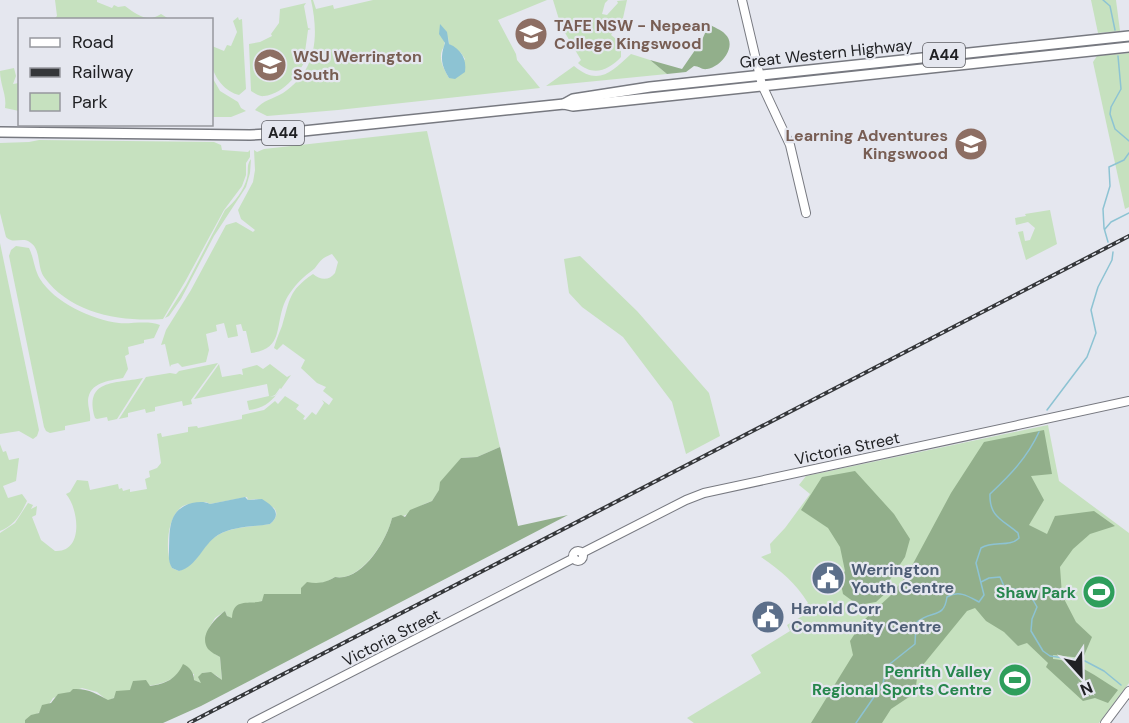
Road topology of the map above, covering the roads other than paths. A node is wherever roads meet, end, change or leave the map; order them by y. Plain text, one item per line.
1 (742, 0) edge
2 (1129, 36) edge
3 (1129, 47) edge
4 (761, 80) junction
5 (2, 133) edge
6 (806, 213) dead end
7 (1129, 401) edge
8 (1129, 691) edge
9 (252, 723) edge
10 (1106, 723) edge

1 - 4 street
2 - 4 highway, Great Western Highway / A44
3 - 4 highway, Great Western Highway / A44
4 - 5 highway, Great Western Highway / A44
4 - 6 street
7 - 9 street, Victoria Street
8 - 10 street

